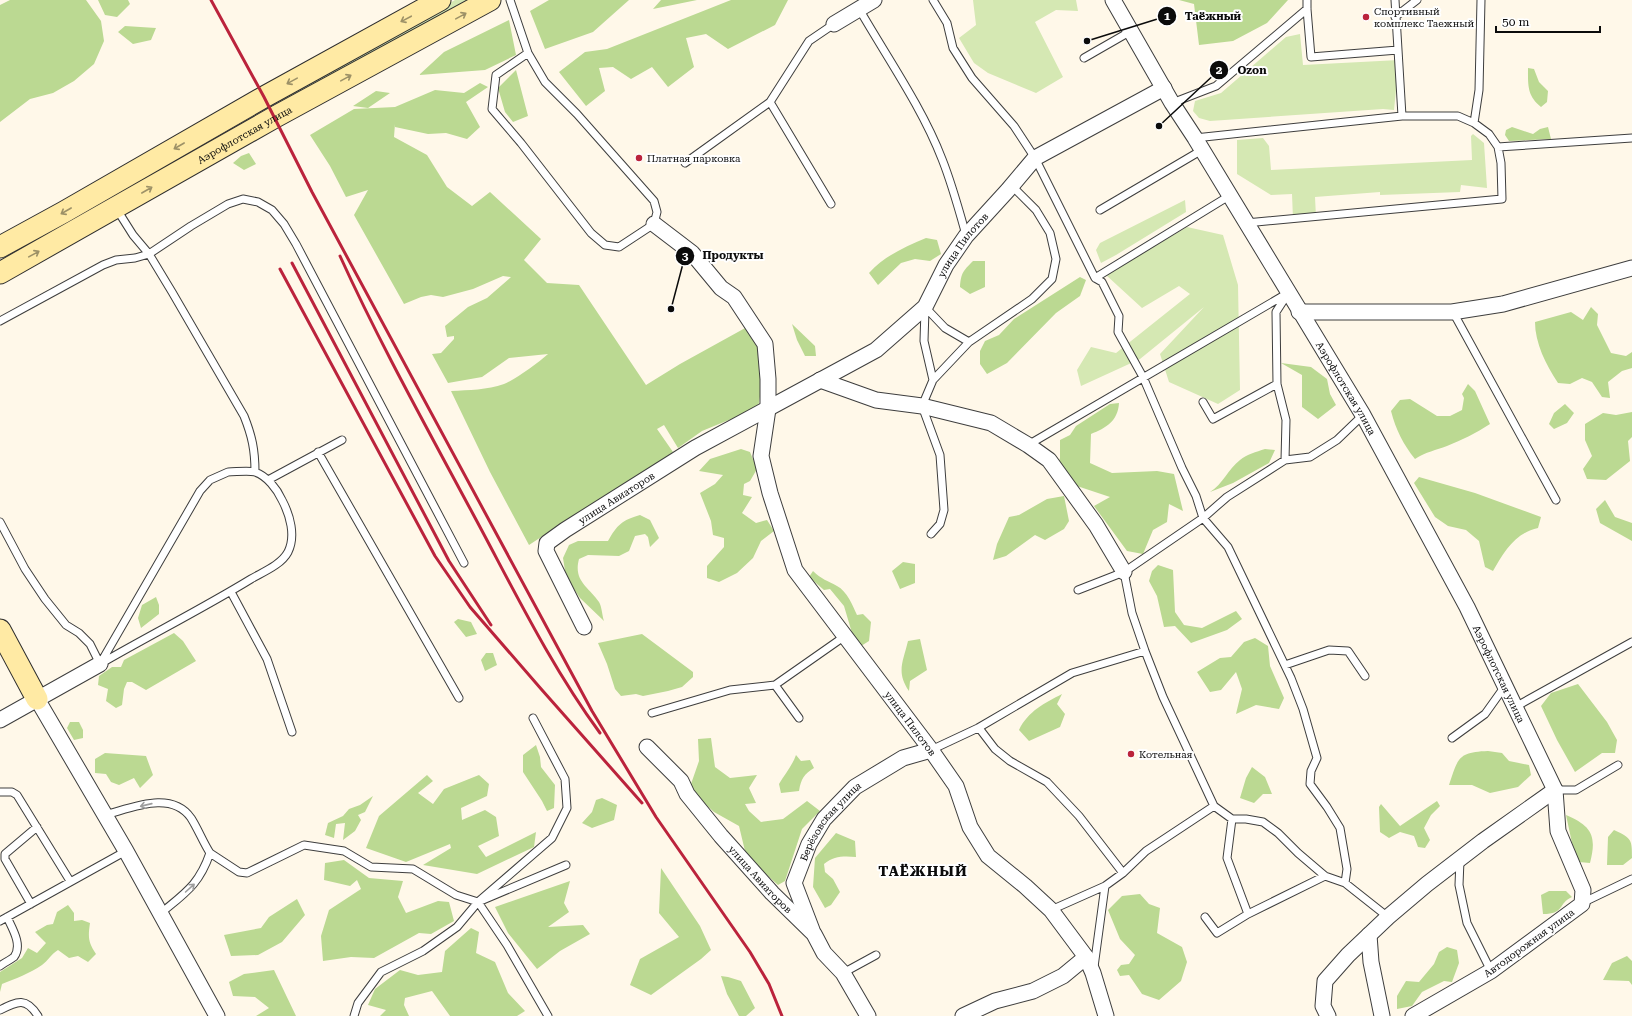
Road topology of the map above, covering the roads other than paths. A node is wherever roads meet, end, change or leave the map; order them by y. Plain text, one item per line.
1 (440, 0) edge
2 (490, 0) edge
3 (510, 0) edge
4 (874, 0) edge
5 (933, 0) edge
6 (1112, 0) edge
7 (1307, 0) edge
8 (1395, 0) edge
9 (1417, 0) edge
10 (1481, 0) edge
11 (859, 8) junction
12 (1307, 8) junction
13 (1395, 16) junction
14 (834, 24) joint
15 (1131, 31) junction
16 (1398, 50) junction
17 (528, 54) junction
18 (1084, 58) dead end
19 (1164, 88) junction
20 (770, 102) junction
21 (1172, 103) junction
22 (1402, 116) junction
23 (1474, 123) junction
24 (1632, 138) edge
25 (1199, 144) junction
26 (1498, 147) junction
27 (1035, 158) junction
28 (685, 163) dead end
29 (1012, 186) junction
30 (1229, 196) junction
31 (831, 204) dead end
32 (116, 208) junction
33 (1100, 210) dead end
34 (1246, 223) junction
35 (654, 224) junction
36 (966, 236) junction
37 (0, 247) edge
38 (149, 254) junction
39 (1632, 268) edge
40 (0, 273) edge
41 (1095, 278) junction
42 (1288, 293) junction
43 (925, 307) junction
44 (1299, 312) junction
45 (1452, 312) junction
46 (0, 322) edge
47 (969, 342) junction
48 (1143, 378) junction
49 (820, 380) junction
50 (933, 380) junction
51 (1277, 384) junction
52 (1203, 402) dead end
53 (922, 406) junction
54 (768, 409) junction
55 (1363, 415) junction
56 (342, 440) dead end
57 (1028, 445) junction
58 (318, 452) junction
59 (1285, 460) junction
60 (255, 472) junction
61 (268, 480) junction
62 (1556, 500) dead end
63 (1204, 518) junction
64 (0, 522) edge
65 (931, 534) dead end
66 (464, 563) dead end
67 (1124, 572) junction
68 (1078, 590) dead end
69 (231, 592) junction
70 (584, 627) dead end
71 (0, 630) edge
72 (844, 636) junction
73 (1632, 642) edge
74 (1145, 651) junction
75 (100, 664) junction
76 (1285, 665) junction
77 (1365, 676) dead end
78 (775, 685) junction
79 (1506, 685) junction
80 (459, 698) dead end
81 (37, 699) junction
82 (1515, 706) junction
83 (652, 712) dead end
84 (533, 718) dead end
85 (799, 718) dead end
86 (0, 720) edge
87 (979, 728) junction
88 (292, 732) dead end
89 (1452, 738) dead end
90 (647, 747) dead end
91 (931, 750) junction
92 (1618, 765) dead end
93 (1555, 790) junction
94 (0, 792) edge
95 (1214, 806) junction
96 (105, 815) junction
97 (1232, 819) junction
98 (37, 827) junction
99 (126, 851) junction
100 (210, 853) junction
101 (1460, 859) junction
102 (566, 864) dead end
103 (1123, 873) junction
104 (1326, 876) junction
105 (1632, 880) edge
106 (70, 881) junction
107 (1345, 883) junction
108 (1105, 886) junction
109 (478, 902) junction
110 (31, 904) junction
111 (1582, 904) junction
112 (1051, 910) junction
113 (161, 913) junction
114 (1248, 914) junction
115 (1205, 917) dead end
116 (1388, 917) junction
117 (3, 919) edge
118 (814, 934) junction
119 (1369, 935) junction
120 (876, 955) dead end
121 (1086, 957) junction
122 (0, 966) edge
123 (1491, 971) junction
124 (1093, 973) junction
125 (843, 974) junction
126 (0, 1010) edge
127 (215, 1015) edge
128 (38, 1016) edge
129 (354, 1016) edge
130 (548, 1016) edge
131 (868, 1016) edge
132 (963, 1016) edge
133 (1106, 1016) edge
134 (1328, 1016) edge
135 (1382, 1016) edge
136 (1413, 1016) edge

1 -> 37 main road
32 -> 2 main road, Аэрофлотская улица
3 - 17 lane
4 - 11 street
5 - 27 lane
6 - 15 street, Аэрофлотская улица
7 - 12 lane
8 - 13 lane
9 - 13 lane
10 - 23 lane
11 - 14 street
11 - 36 lane
12 - 16 lane
12 - 21 lane
13 - 16 lane
14 - 20 lane
15 - 18 lane
15 - 19 street, Аэрофлотская улица
16 - 22 lane
17 - 35 lane
17 - 35 lane
19 - 21 street, Аэрофлотская улица
19 - 27 street, улица Пилотов
20 - 28 lane
20 - 31 lane
21 - 25 street, Аэрофлотская улица
22 - 23 lane
22 - 25 lane
23 - 26 lane
24 - 26 lane
25 - 30 street, Аэрофлотская улица
25 - 33 lane
26 - 34 lane
27 - 29 street, улица Пилотов
27 - 41 lane
29 - 36 street, улица Пилотов
29 - 47 lane
30 - 34 street, Аэрофлотская улица
30 - 41 lane
32 - 38 lane
40 -> 32 main road, Аэрофлотская улица
34 - 42 street, Аэрофлотская улица
35 - 54 street, улица Пилотов
36 - 43 street, улица Пилотов
38 - 46 lane
38 - 60 lane
38 - 66 lane
39 - 45 street
41 - 48 lane
42 - 44 street, Аэрофлотская улица
42 - 48 lane
42 - 51 lane
43 - 47 lane
43 - 49 street, улица Пилотов
43 - 50 lane
44 - 45 street
44 - 55 street, Аэрофлотская улица
45 - 62 lane
47 - 50 lane
48 - 57 lane
48 - 63 lane
49 - 53 street
49 - 54 street, улица Пилотов
50 - 53 lane
51 - 52 lane
51 - 59 lane
53 - 57 street
53 - 65 lane
54 - 70 street, улица Авиаторов
54 - 72 street, улица Пилотов
55 - 59 lane
55 - 79 street, Аэрофлотская улица
56 - 58 lane
57 - 67 street
58 - 61 lane
58 - 80 lane
59 - 63 lane
60 - 61 lane
60 - 75 lane
61 - 69 lane
63 - 67 lane
63 - 76 lane
64 - 75 lane
67 - 68 lane
67 - 74 lane
69 - 75 lane
69 - 88 lane
71 - 81 main road
72 - 78 lane
72 - 91 street, улица Пилотов
73 - 82 lane
74 - 87 lane
74 - 95 lane
75 - 81 street
76 - 77 lane
76 - 107 lane
78 - 83 lane
78 - 85 lane
79 - 82 street, Аэрофлотская улица
79 - 89 lane
81 - 86 street
81 - 96 street
82 - 93 street, Аэрофлотская улица
84 - 109 lane
87 - 91 lane
87 - 103 lane
90 - 118 street, улица Авиаторов
91 - 112 street, улица Пилотов
91 - 118 street, Берёзовская улица
92 - 93 lane
93 - 101 street
93 - 111 street, Автодорожная улица
94 - 98 lane
95 - 97 lane
95 - 103 lane
96 - 99 street
100 -> 96 lane
97 - 104 lane
97 - 114 lane
98 - 106 lane
98 - 110 lane
99 - 106 lane
99 - 113 street
100 - 109 lane
113 -> 100 lane
101 - 116 street
101 - 123 lane
102 - 109 lane
103 - 108 lane
104 - 107 lane
104 - 114 lane
105 - 111 lane
106 - 110 lane
107 - 116 lane
108 - 112 lane
108 - 124 lane
109 - 129 lane
109 - 130 lane
110 - 117 lane
111 - 123 street, Автодорожная улица
112 - 121 street, улица Пилотов
113 - 127 street
114 - 115 lane
116 - 119 street
117 - 122 lane
118 - 125 street, улица Авиаторов
119 - 134 street
119 - 135 street
120 - 125 lane
121 - 124 street, улица Пилотов
121 - 132 street
123 - 136 street, Автодорожная улица
124 - 133 street, улица Пилотов
125 - 131 street, улица Авиаторов
126 - 128 lane

